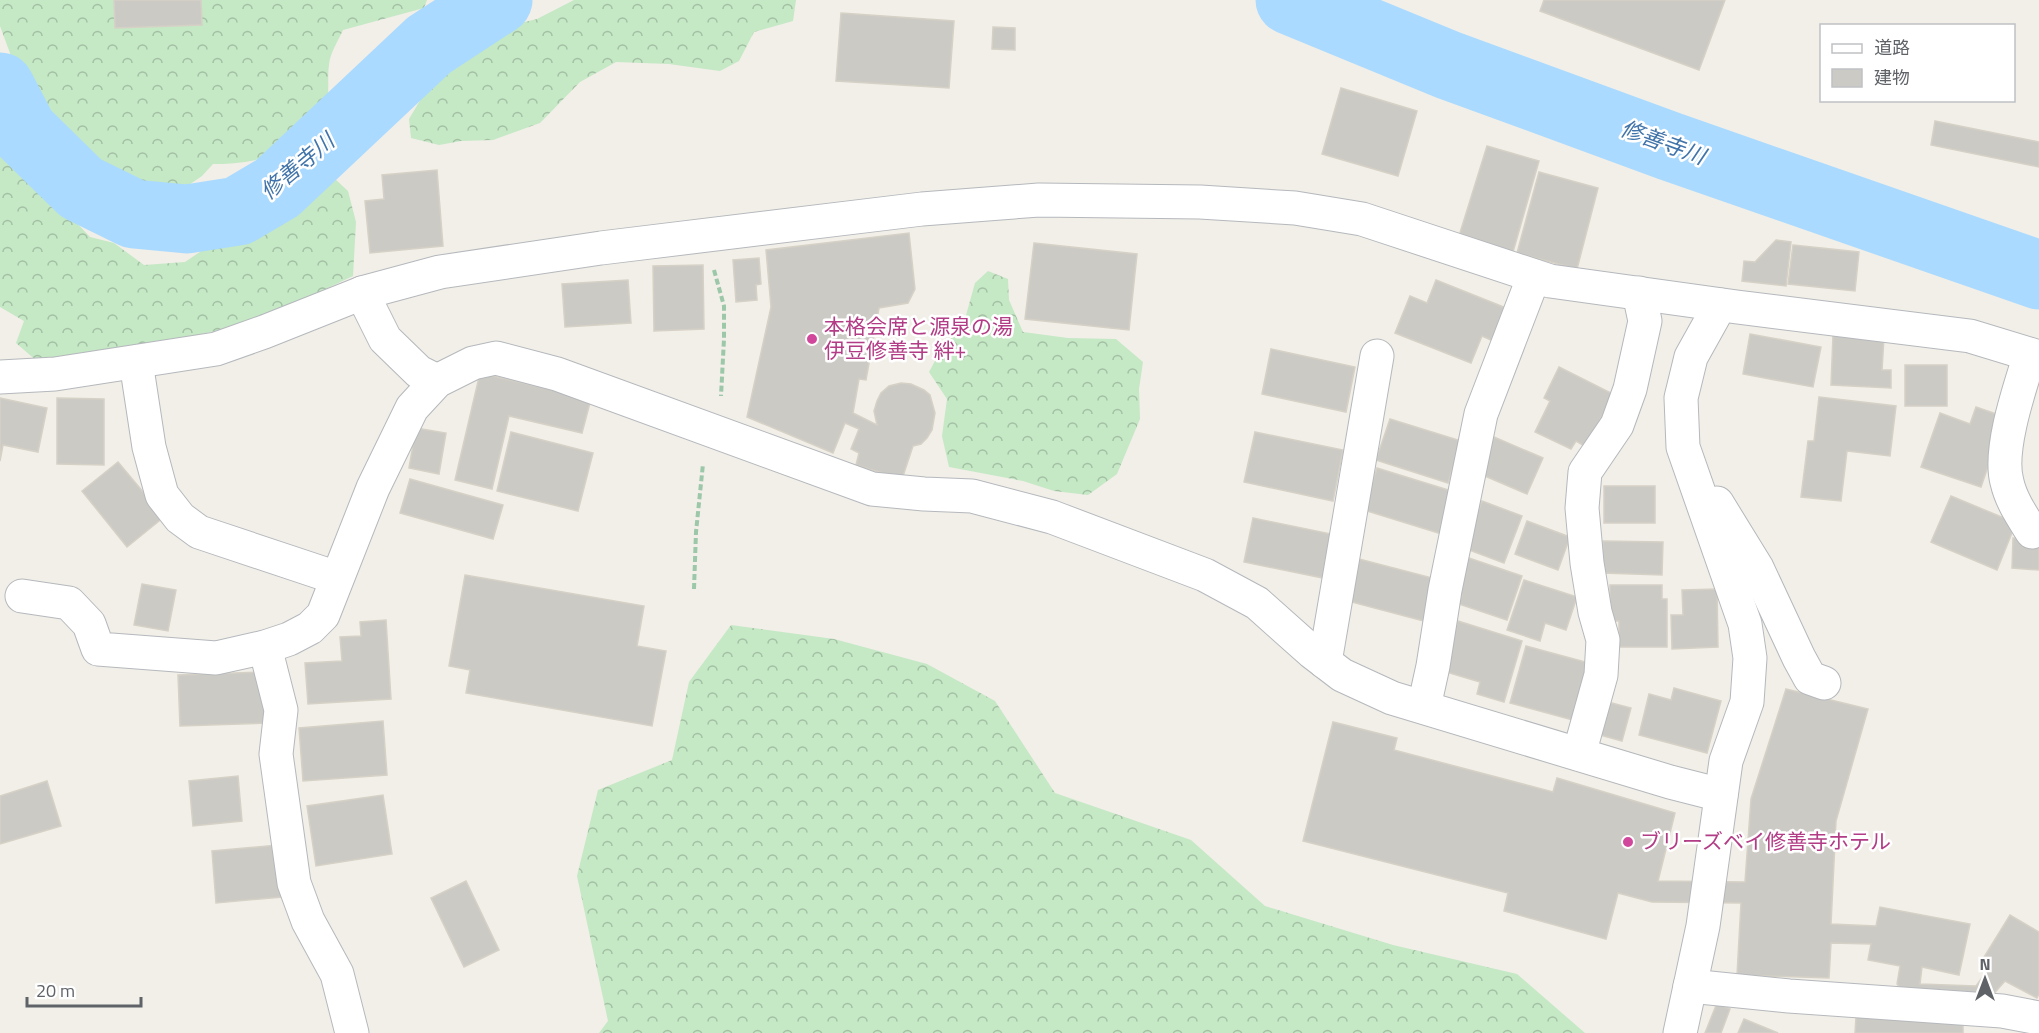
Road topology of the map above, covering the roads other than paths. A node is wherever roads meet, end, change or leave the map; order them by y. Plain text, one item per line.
1 (1534, 276) junction
2 (362, 293) junction
3 (1639, 293) junction
4 (1720, 305) junction
5 (1377, 356) dead end
6 (2034, 356) edge
7 (136, 362) junction
8 (0, 377) edge
9 (437, 381) junction
10 (1688, 460) junction
11 (2032, 532) dead end
12 (337, 578) junction
13 (22, 596) dead end
14 (265, 647) junction
15 (1325, 662) junction
16 (1824, 683) dead end
17 (1424, 707) junction
18 (1579, 754) junction
19 (1721, 795) junction
20 (1690, 986) junction
21 (2039, 1018) edge
22 (352, 1033) edge
23 (1680, 1033) edge

1 - 2 street
1 - 3 street
1 - 17 street
2 - 7 street
2 - 9 street
3 - 4 street
3 - 18 street
4 - 6 street
4 - 10 street
5 - 15 street
6 - 11 street
7 - 8 street
7 - 12 street
9 - 12 street
9 - 15 street
10 - 16 street
10 - 19 street
12 - 14 street
13 - 14 street
14 - 22 street
15 - 17 street
17 - 18 street
18 - 19 street
19 - 20 street
20 - 21 street
20 - 23 street

